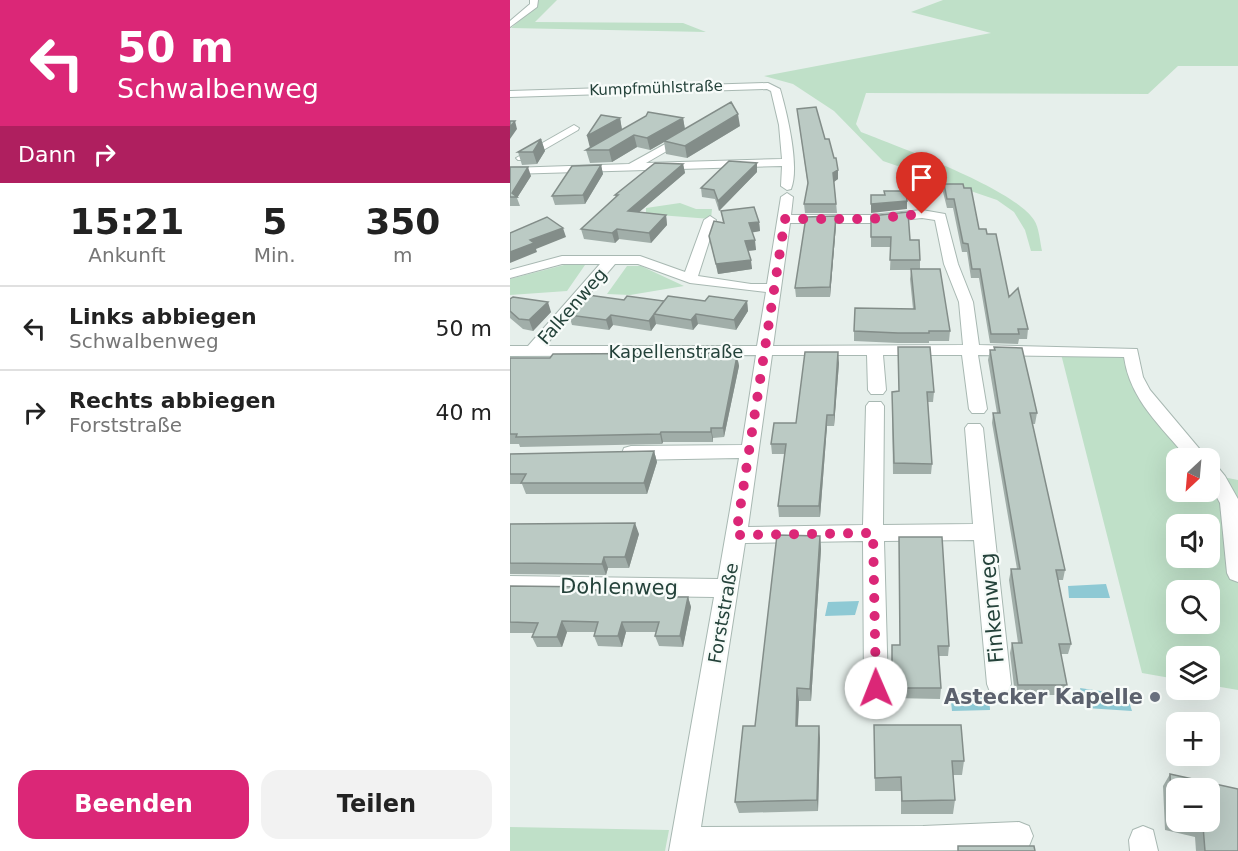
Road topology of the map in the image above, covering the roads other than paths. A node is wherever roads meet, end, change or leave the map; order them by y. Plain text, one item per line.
1 (534, 0) edge
2 (510, 25) edge
3 (510, 94) edge
4 (783, 114) joint
5 (700, 127) edge
6 (574, 128) dead end
7 (585, 158) edge
8 (789, 162) junction
9 (510, 165) edge
10 (631, 167) junction
11 (566, 169) junction
12 (510, 171) edge
13 (785, 219) junction
14 (710, 220) dead end
15 (611, 260) junction
16 (510, 274) edge
17 (690, 279) junction
18 (774, 288) junction
19 (875, 350) junction
20 (971, 350) junction
21 (510, 351) edge
22 (532, 351) junction
23 (765, 351) junction
24 (1190, 448) edge
25 (750, 451) junction
26 (613, 453) edge
27 (1220, 485) edge
28 (985, 532) junction
29 (873, 533) junction
30 (736, 535) junction
31 (1238, 573) edge
32 (510, 585) edge
33 (727, 588) junction
34 (999, 684) dead end
35 (876, 688) dead end
36 (1019, 836) dead end
37 (684, 846) edge
38 (923, 846) edge

1 - 2 street
3 - 4 street, Kumpfmühlstraße
4 - 8 street, Forststraße
5 - 10 street
6 - 9 street
7 - 11 street
8 - 10 street
8 - 13 street, Forststraße
10 - 11 street
11 - 12 street
13 - 18 street, Forststraße
13 - 20 street, Finkenweg
14 - 17 street
15 - 16 street, Falkenweg
15 - 17 street, Falkenweg
15 - 22 street, Falkenweg
17 - 18 street, Falkenweg
18 - 23 street, Forststraße
19 - 20 street, Kapellenstraße
19 - 23 street, Kapellenstraße
19 - 29 street
20 - 24 street, Kapellenstraße
20 - 28 street, Finkenweg
21 - 22 street, Kapellenstraße
22 - 23 street, Kapellenstraße
23 - 25 street, Forststraße
25 - 26 street
25 - 30 street, Forststraße
27 - 31 street
28 - 29 street, Finkenweg
28 - 34 street, Finkenweg
29 - 30 street, Finkenweg
29 - 35 street
30 - 33 street, Forststraße
32 - 33 street, Dohlenweg
33 - 37 street, Forststraße
36 - 38 street
37 - 38 street

